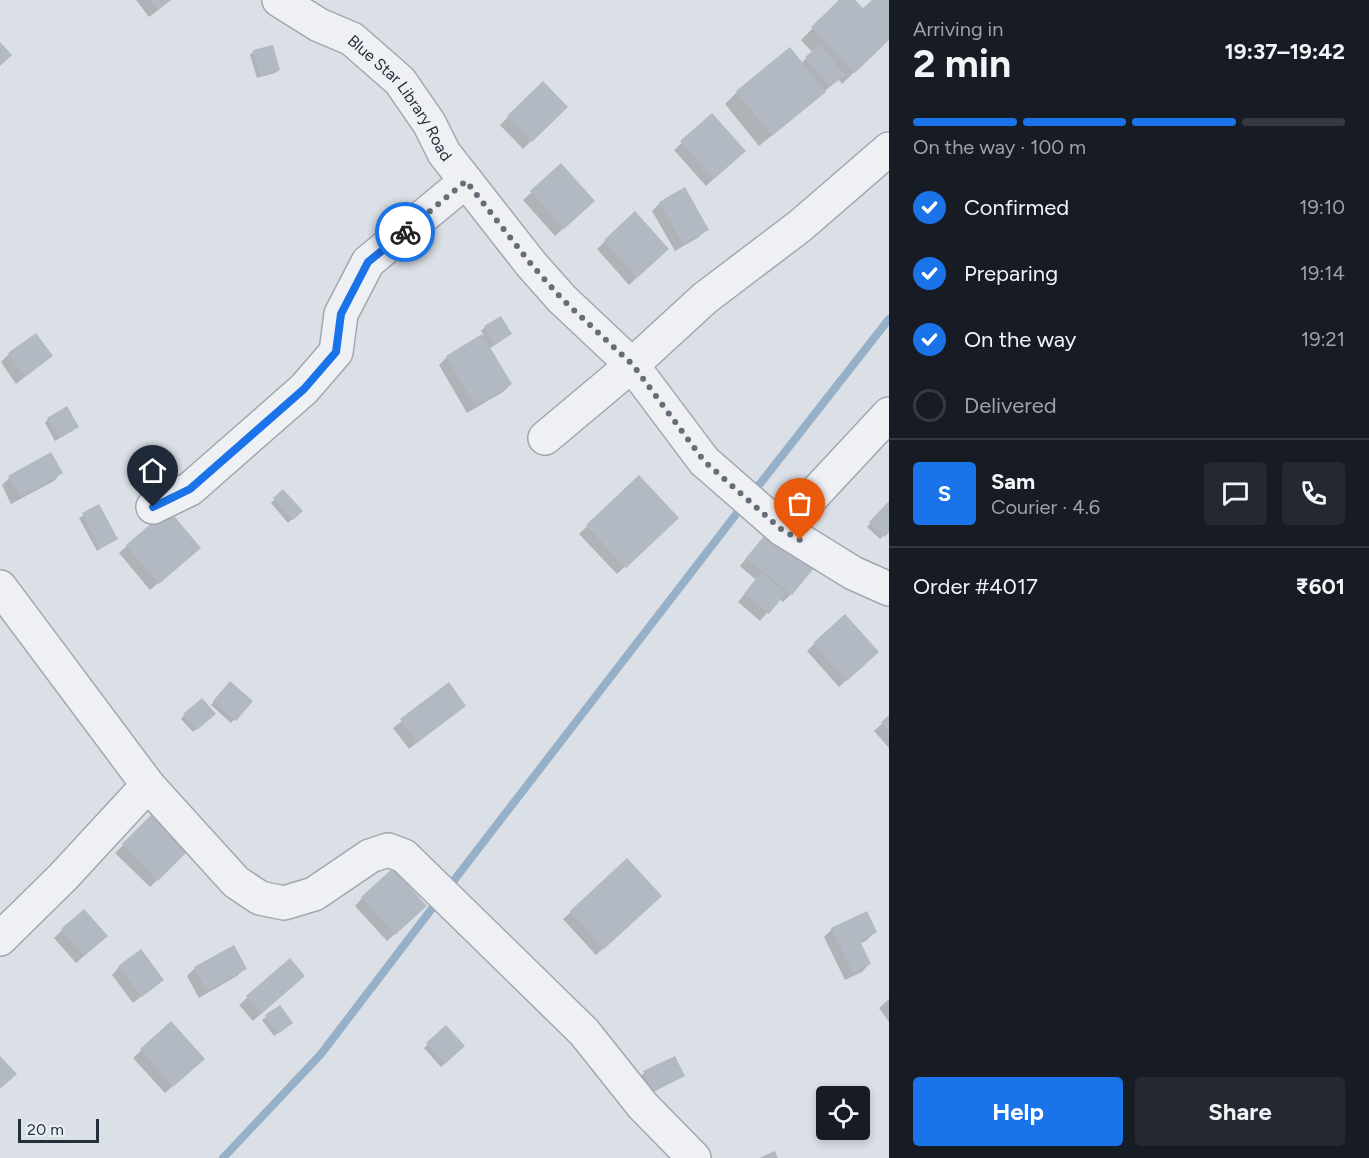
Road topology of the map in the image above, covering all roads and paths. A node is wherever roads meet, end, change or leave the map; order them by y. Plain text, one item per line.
1 (279, 0) edge
2 (889, 149) edge
3 (466, 181) junction
4 (633, 365) junction
5 (889, 414) edge
6 (545, 438) dead end
7 (153, 507) dead end
8 (782, 530) junction
9 (0, 587) edge
10 (889, 589) edge
11 (148, 785) junction
12 (0, 939) edge
13 (694, 1158) edge

1 - 3 street, Blue Star Library Road
2 - 4 street
3 - 4 street, Blue Star Library Road
3 - 7 street
4 - 6 street
4 - 8 street, Blue Star Library Road
5 - 8 street
8 - 10 street, Blue Star Library Road
9 - 11 street
11 - 12 street
11 - 13 street

